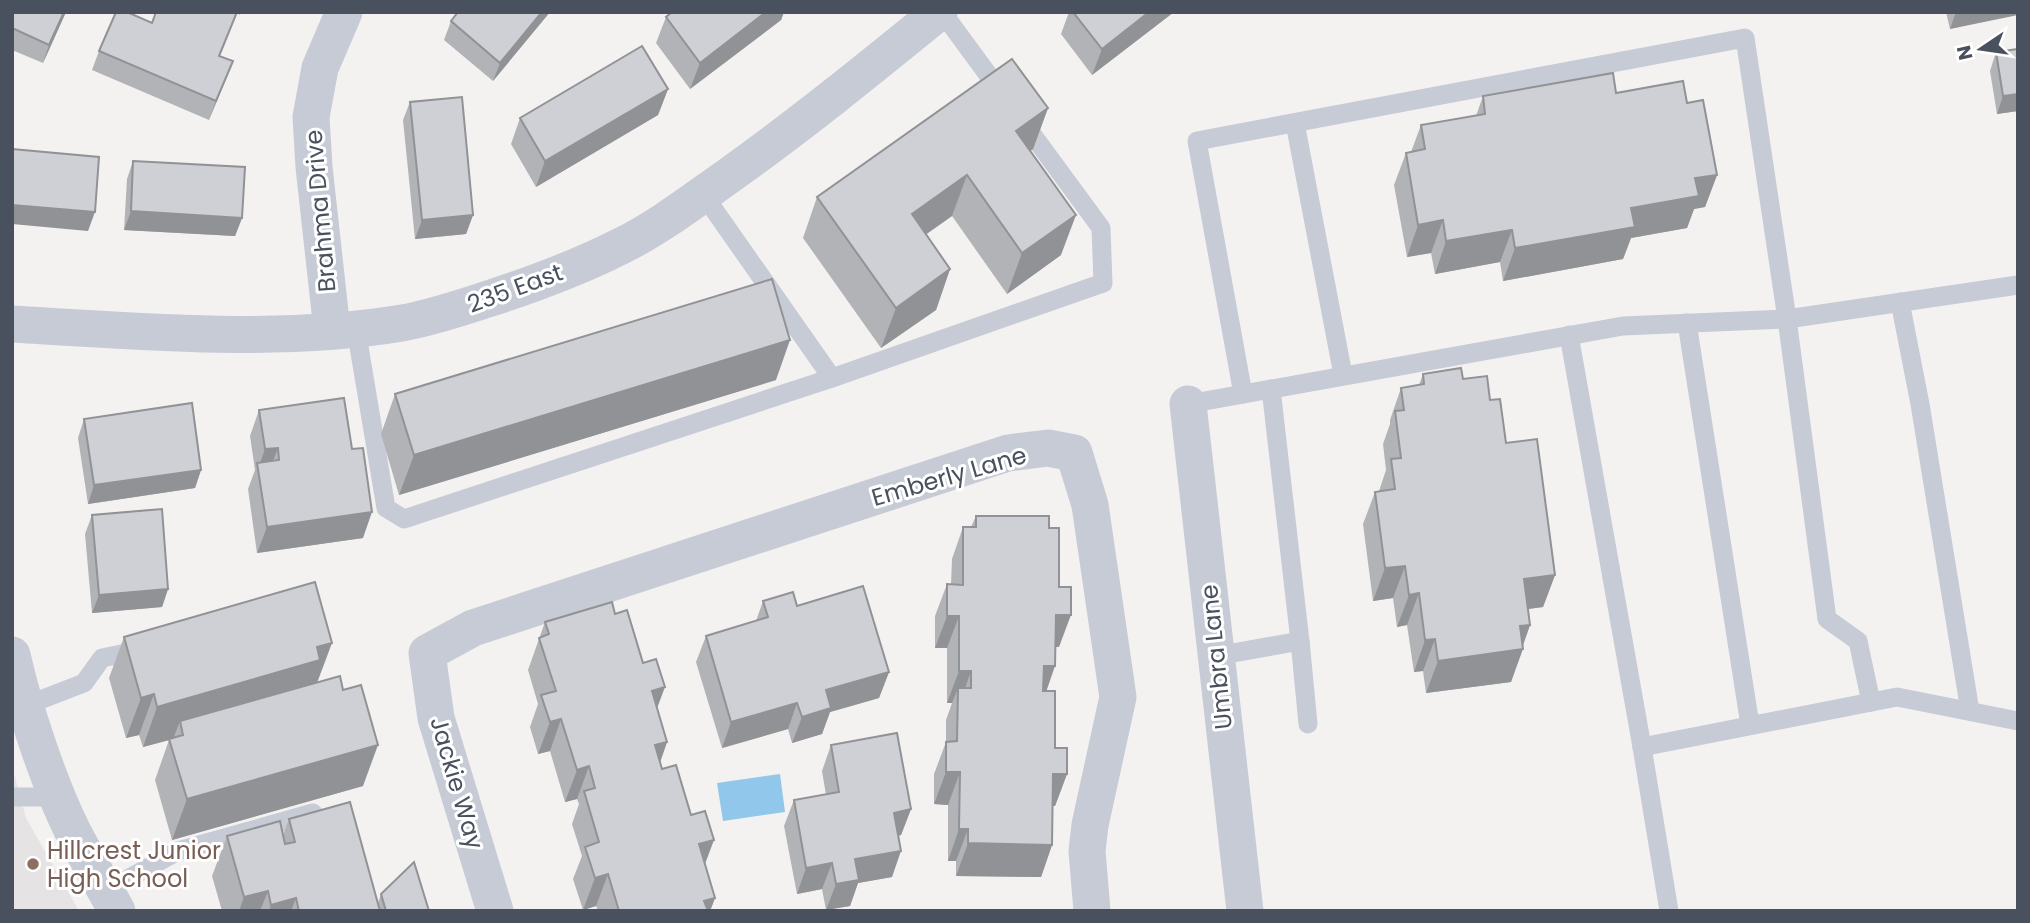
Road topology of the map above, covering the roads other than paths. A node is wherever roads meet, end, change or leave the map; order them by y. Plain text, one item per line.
1 (344, 12) edge
2 (941, 12) edge
3 (1295, 122) junction
4 (703, 194) junction
5 (2018, 285) edge
6 (1900, 302) junction
7 (1787, 318) junction
8 (1688, 323) junction
9 (12, 324) edge
10 (344, 330) junction
11 (1569, 335) junction
12 (1343, 375) junction
13 (832, 378) junction
14 (1271, 389) junction
15 (1243, 394) junction
16 (1188, 404) joint
17 (1300, 641) junction
18 (157, 647) edge
19 (427, 653) joint
20 (1216, 656) junction
21 (12, 657) edge
22 (1871, 702) junction
23 (1970, 711) junction
24 (23, 714) edge
25 (2018, 721) edge
26 (1308, 723) dead end
27 (1750, 725) junction
28 (1642, 747) junction
29 (12, 797) edge
30 (59, 797) junction
31 (334, 807) edge
32 (112, 901) edge
33 (495, 911) edge
34 (1092, 911) edge
35 (1245, 911) edge
36 (1669, 911) edge

1 - 10 street, Brahma Drive
2 - 4 street, 235 East
2 - 13 lane
3 - 7 lane
3 - 12 lane
3 - 15 lane
4 - 10 street, 235 East
4 - 13 lane
5 - 6 lane
6 - 7 lane
6 - 23 lane
7 - 8 lane
7 - 22 lane
8 - 11 lane
8 - 27 lane
9 - 10 street, 235 East
10 - 13 lane
11 - 12 lane
11 - 28 lane
12 - 14 lane
14 - 15 lane
14 - 17 lane
15 - 16 lane
16 - 20 street, Umbra Lane
17 - 20 lane
17 - 26 lane
18 - 24 lane
19 - 33 street, Jackie Way
19 - 34 street, Emberly Lane
20 - 35 street, Umbra Lane
21 - 24 street
22 - 23 lane
22 - 27 lane
23 - 25 lane
24 - 30 street
27 - 28 lane
28 - 36 lane
29 - 30 lane
30 - 32 street
31 - 32 lane

